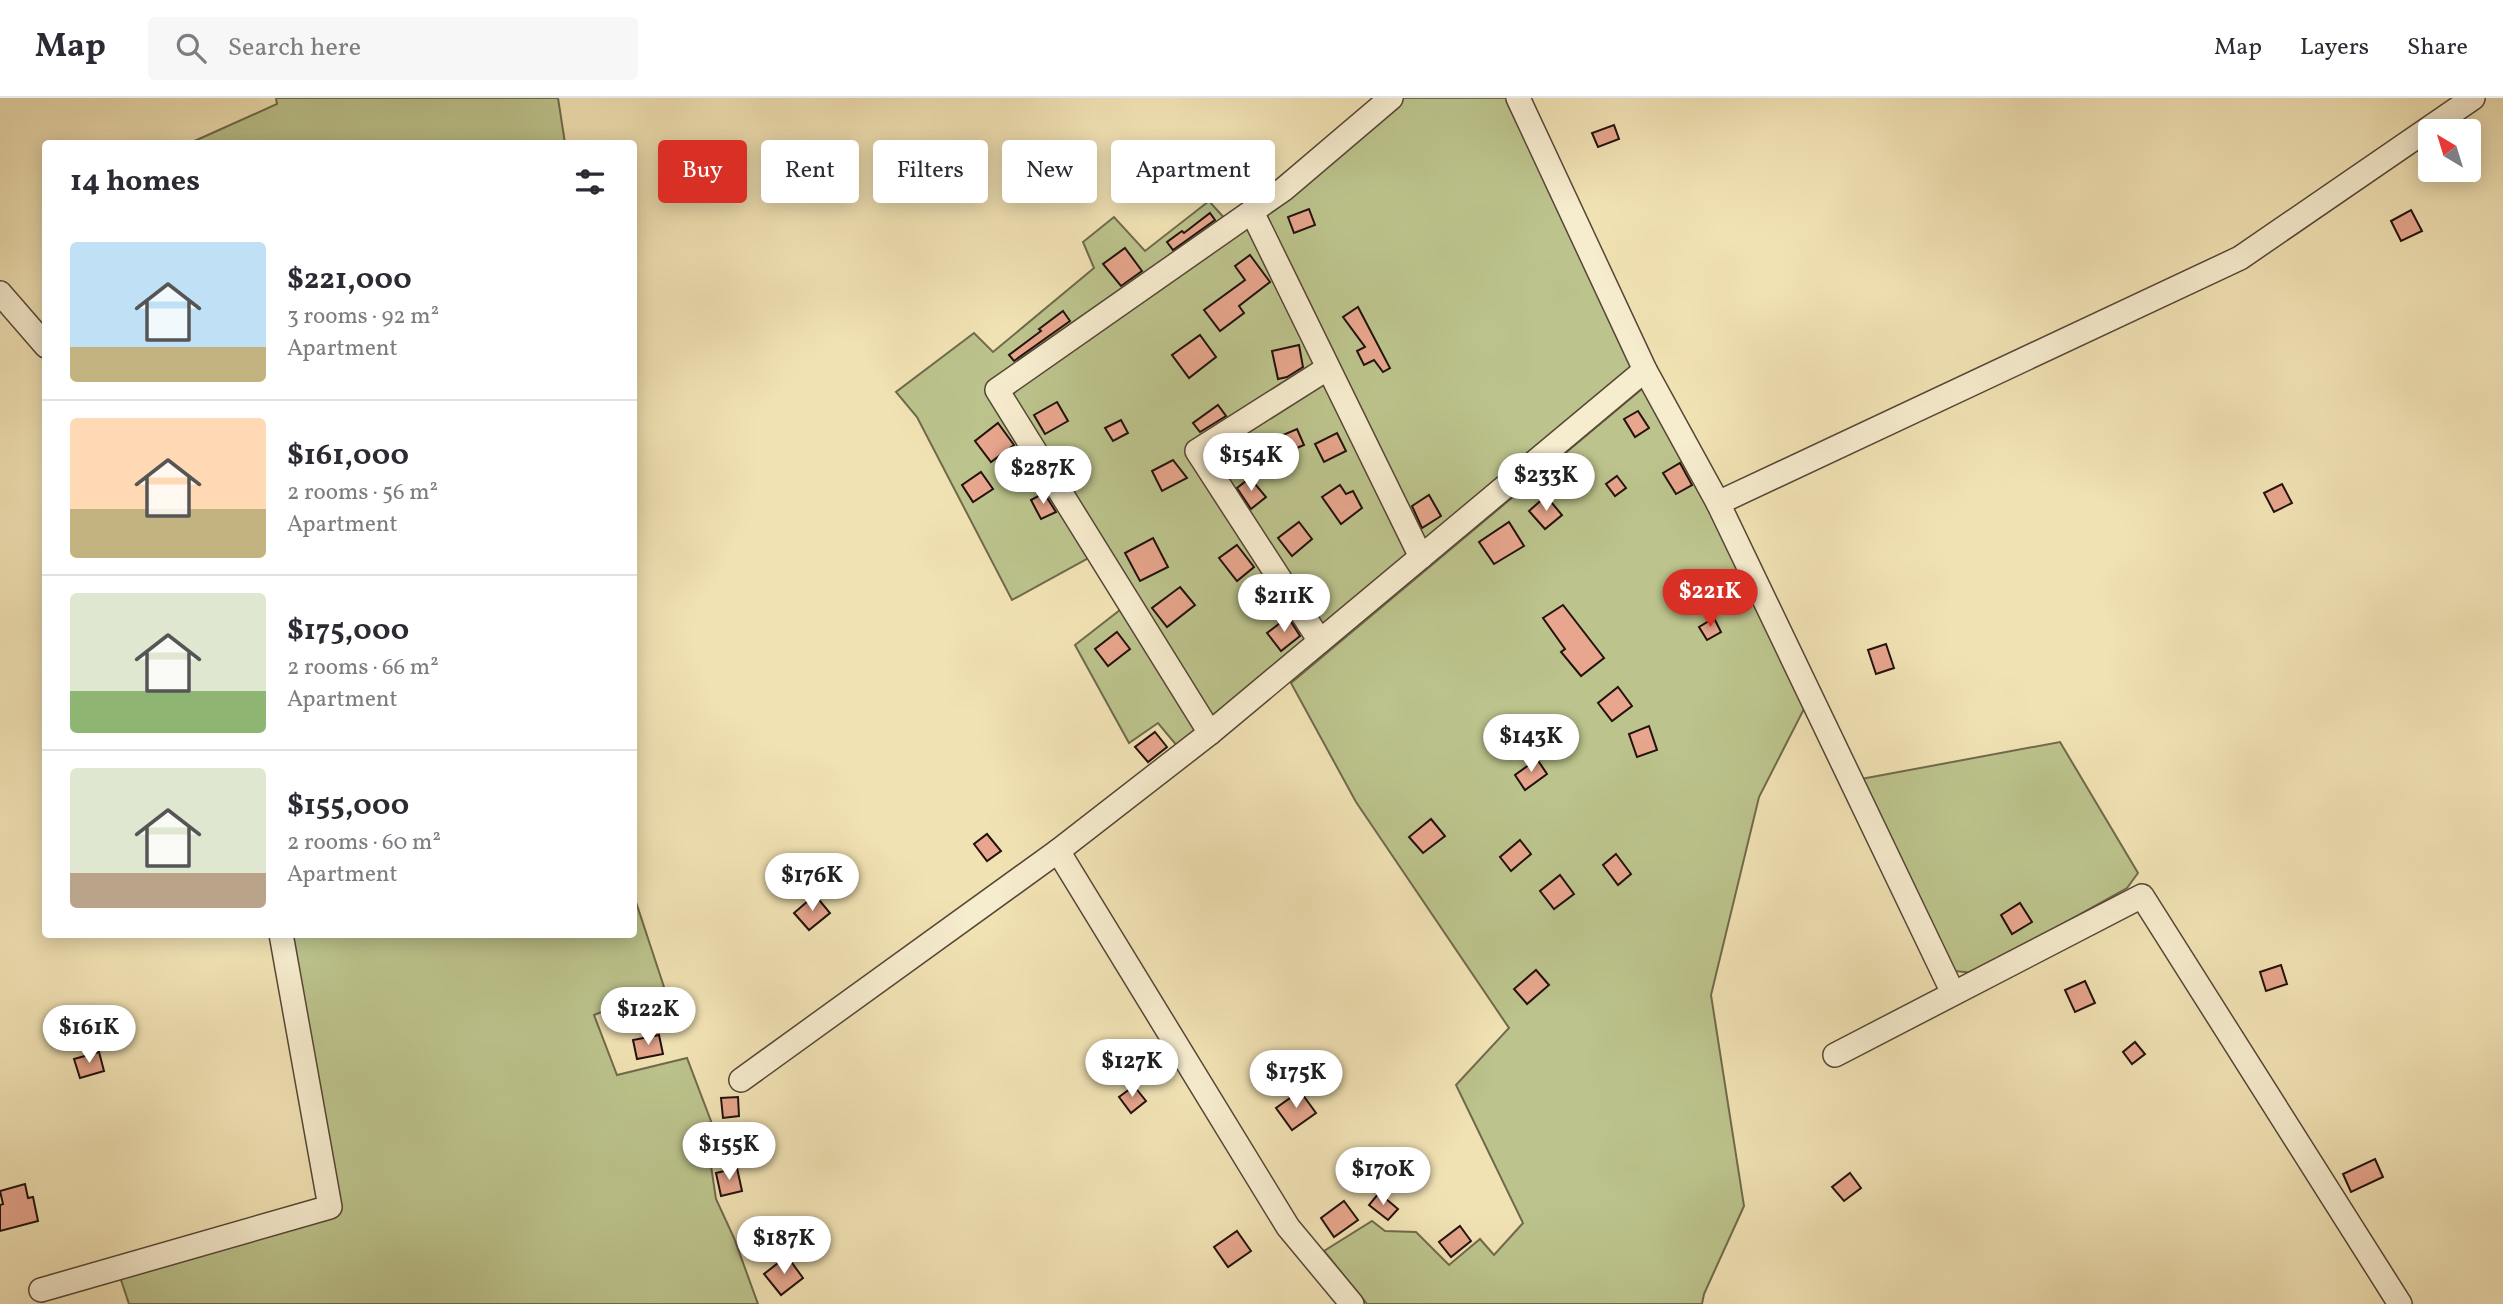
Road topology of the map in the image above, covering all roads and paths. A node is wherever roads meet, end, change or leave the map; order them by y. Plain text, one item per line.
1 (1391, 98) edge
2 (1518, 98) edge
3 (2473, 98) edge
4 (1252, 212) junction
5 (0, 293) edge
6 (42, 341) edge
7 (1328, 368) junction
8 (1645, 370) junction
9 (1718, 503) junction
10 (1420, 557) junction
11 (1320, 641) junction
12 (1210, 733) junction
13 (1058, 851) junction
14 (282, 938) edge
15 (1953, 993) junction
16 (1835, 1055) dead end
17 (741, 1080) dead end
18 (41, 1290) dead end
19 (1352, 1304) edge
20 (2400, 1304) edge

1 - 4 street
2 - 8 street
3 - 9 street
4 - 7 street
4 - 12 street
5 - 6 street
7 - 10 street
7 - 11 street
8 - 9 street
8 - 10 street
9 - 15 street
10 - 11 street
11 - 12 street
12 - 13 street
13 - 17 street
13 - 19 street
14 - 18 street
15 - 16 street
15 - 20 street

